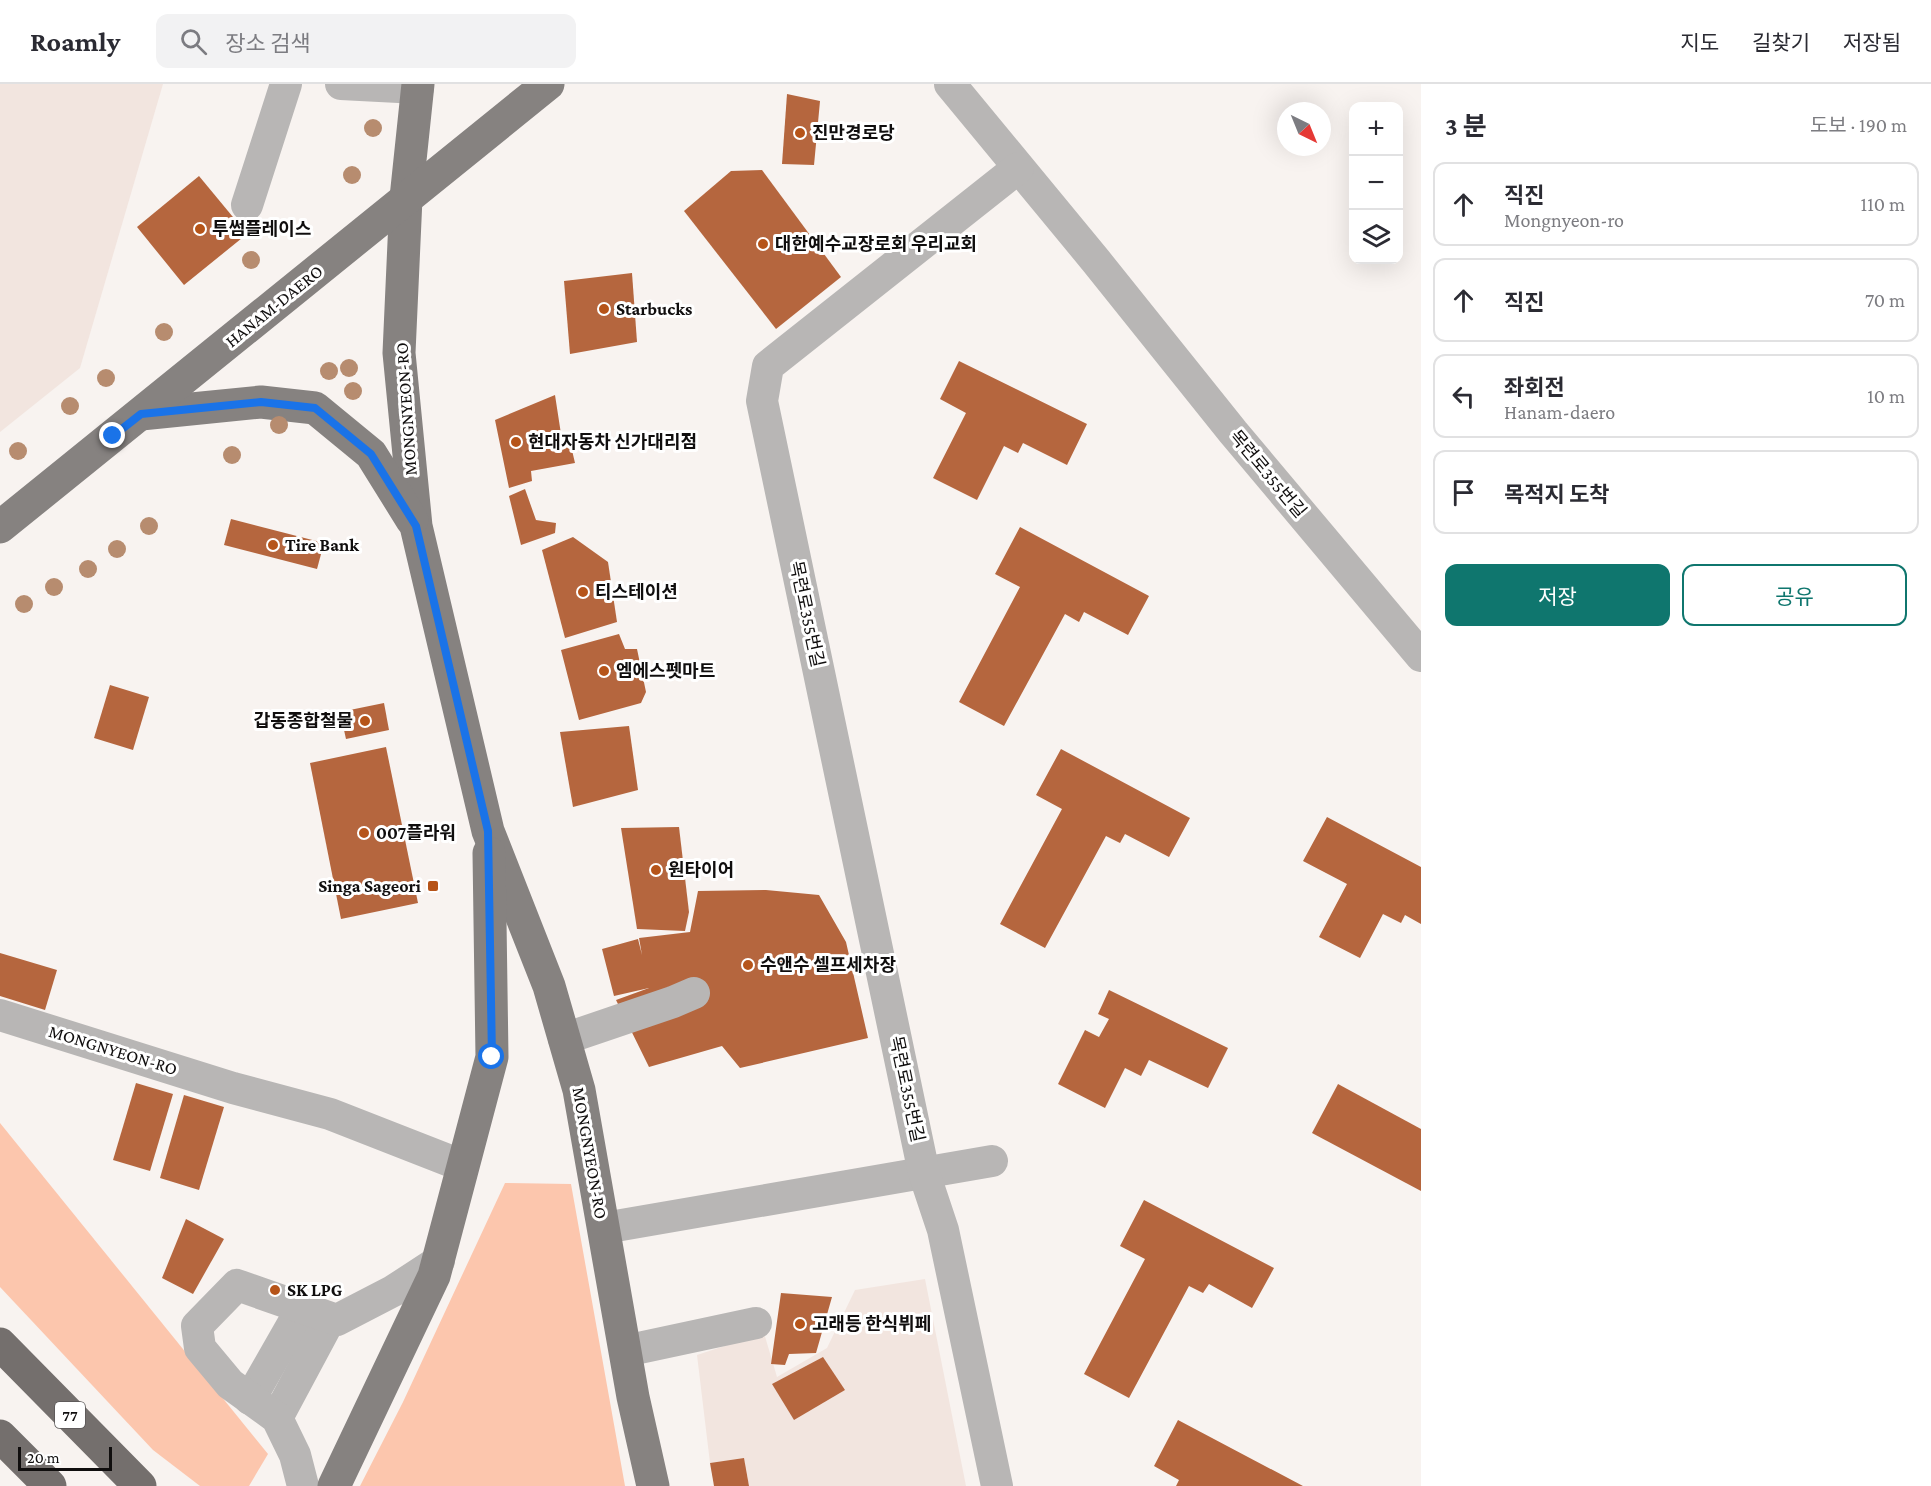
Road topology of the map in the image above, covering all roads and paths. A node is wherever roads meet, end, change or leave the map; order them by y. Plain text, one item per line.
1 (286, 84) edge
2 (341, 84) edge
3 (548, 84) edge
4 (950, 84) edge
5 (418, 86) edge
6 (1018, 168) junction
7 (406, 198) junction
8 (247, 205) dead end
9 (141, 414) junction
10 (7, 513) edge
11 (416, 526) junction
12 (1421, 656) edge
13 (488, 831) junction
14 (694, 993) dead end
15 (0, 1015) edge
16 (564, 1039) junction
17 (992, 1161) dead end
18 (463, 1166) junction
19 (924, 1173) junction
20 (604, 1228) junction
21 (438, 1261) junction
22 (316, 1314) junction
23 (756, 1323) dead end
24 (0, 1344) edge
25 (625, 1351) junction
26 (250, 1398) junction
27 (277, 1418) junction
28 (0, 1436) edge
29 (50, 1486) edge
30 (140, 1486) edge
31 (303, 1486) edge
32 (334, 1486) edge
33 (653, 1486) edge
34 (997, 1486) edge

1 - 8 street
2 - 5 street, MONGNYEON-RO
3 - 7 main road, HANAM-DAERO
4 - 6 street, 목련로355번길
5 - 7 main road, MONGNYEON-RO
6 - 12 street, 목련로355번길
6 - 19 street, 목련로355번길
7 - 9 main road, HANAM-DAERO
7 - 11 main road, MONGNYEON-RO
9 - 10 main road, HANAM-DAERO
9 - 11 main road
11 - 13 main road, MONGNYEON-RO
13 - 16 main road, MONGNYEON-RO
13 - 18 main road, MONGNYEON-RO
14 - 16 street
15 - 18 street, MONGNYEON-RO
16 - 20 main road, MONGNYEON-RO
17 - 19 street
18 - 21 main road, MONGNYEON-RO
19 - 20 street
19 - 34 street, 목련로355번길
20 - 25 main road, MONGNYEON-RO
21 - 22 street
21 - 32 main road, MONGNYEON-RO
22 - 26 street
22 - 26 street
22 - 27 street
23 - 25 street
24 - 30 highway, 77
25 - 33 main road, MONGNYEON-RO
26 - 27 street
27 - 31 street
28 - 29 highway

